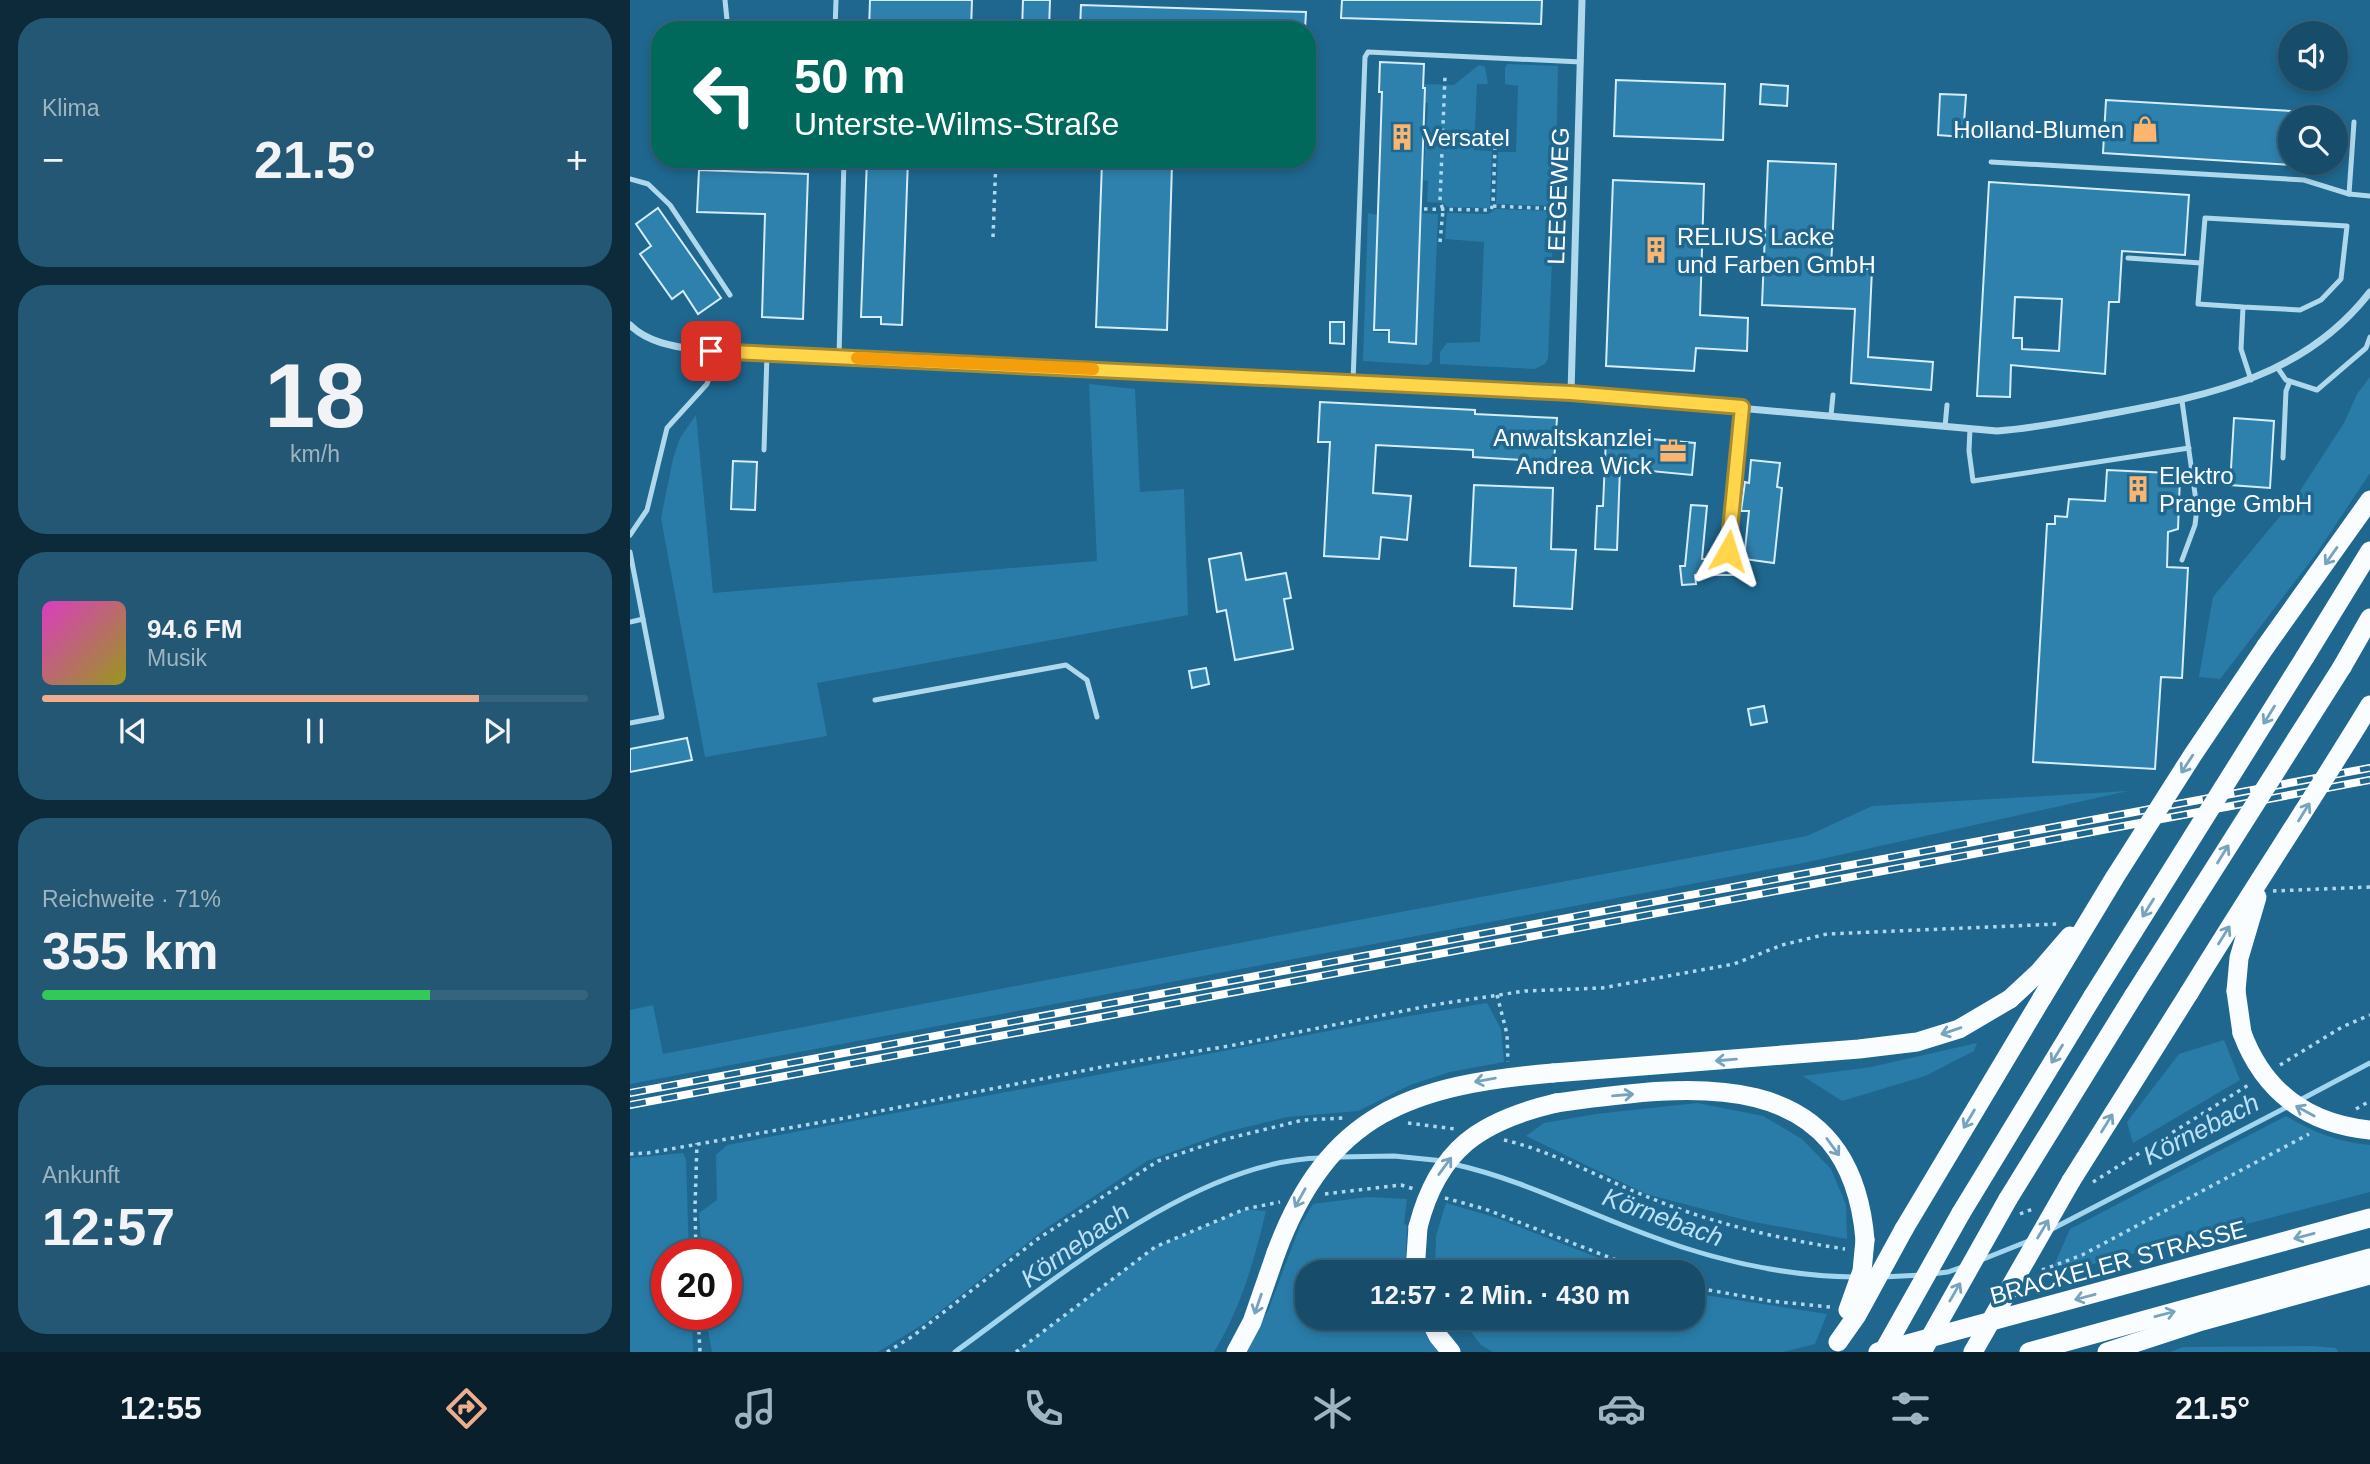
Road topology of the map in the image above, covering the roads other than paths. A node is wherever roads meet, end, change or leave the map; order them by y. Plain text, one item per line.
1 (725, 0) edge
2 (836, 0) edge
3 (1582, 0) edge
4 (727, 21) edge
5 (835, 21) edge
6 (1581, 62) junction
7 (2354, 122) dead end
8 (1991, 162) dead end
9 (844, 168) edge
10 (630, 179) edge
11 (2349, 194) junction
12 (2370, 196) edge
13 (2128, 258) dead end
14 (2202, 263) junction
15 (2370, 292) edge
16 (730, 295) dead end
17 (2363, 301) junction
18 (2244, 307) junction
19 (2370, 308) edge
20 (630, 325) edge
21 (2370, 337) edge
22 (711, 351) junction
23 (767, 354) junction
24 (839, 357) junction
25 (2277, 368) junction
26 (2250, 380) junction
27 (2290, 381) junction
28 (1353, 382) junction
29 (1571, 393) junction
30 (1833, 395) dead end
31 (2182, 401) junction
32 (1947, 405) dead end
33 (1742, 407) junction
34 (1831, 415) junction
35 (1945, 426) junction
36 (1970, 429) junction
37 (2189, 448) junction
38 (764, 450) dead end
39 (2283, 458) dead end
40 (2370, 500) edge
41 (630, 535) edge
42 (1728, 551) dead end
43 (2370, 551) edge
44 (630, 552) edge
45 (2182, 560) dead end
46 (2370, 618) edge
47 (643, 620) junction
48 (630, 622) edge
49 (875, 700) dead end
50 (2370, 705) edge
51 (1097, 717) dead end
52 (630, 723) edge
53 (2268, 870) junction
54 (2115, 877) junction
55 (2370, 1130) edge
56 (2370, 1218) edge
57 (2370, 1258) edge
58 (1416, 1260) edge
59 (2370, 1275) edge
60 (1437, 1330) edge
61 (1835, 1347) edge
62 (1236, 1352) edge
63 (1451, 1352) edge
64 (1881, 1352) edge
65 (1922, 1352) edge
66 (1973, 1352) edge
67 (2029, 1352) edge
68 (2107, 1352) edge

1 - 4 lane
2 - 5 lane
3 - 6 street, LEEGEWEG
6 - 28 lane
6 - 29 street, LEEGEWEG
7 - 11 lane
8 - 11 lane
9 - 24 lane
10 - 16 lane
11 - 12 lane
13 - 14 lane
14 - 18 lane
14 - 18 lane
15 - 17 street
17 - 19 lane
17 - 25 street
18 - 26 lane
20 - 22 street
21 - 27 lane
22 - 23 street
22 - 41 lane
23 - 24 street
23 - 38 lane
24 - 28 street
25 - 26 street
25 - 27 lane
26 - 31 street
27 - 39 lane
28 - 29 street
29 - 33 street
30 - 34 lane
31 - 36 street
31 - 37 lane
32 - 35 lane
33 - 34 street
33 - 42 lane
34 - 35 street
35 - 36 street
36 - 37 lane
37 - 45 lane
40 -> 54 highway, bridge
43 -> 64 highway, bridge
44 - 47 lane
65 -> 46 highway, bridge
47 - 48 lane
47 - 52 lane
49 - 51 lane
53 -> 50 highway, bridge
55 -> 53 highway, bridge
66 -> 53 highway, bridge
54 -> 61 highway, bridge
54 -> 62 highway, bridge
56 -> 64 highway, BRACKELER STRASSE
67 -> 57 highway
58 -> 61 highway, bridge
59 - 68 highway
60 - 63 highway

